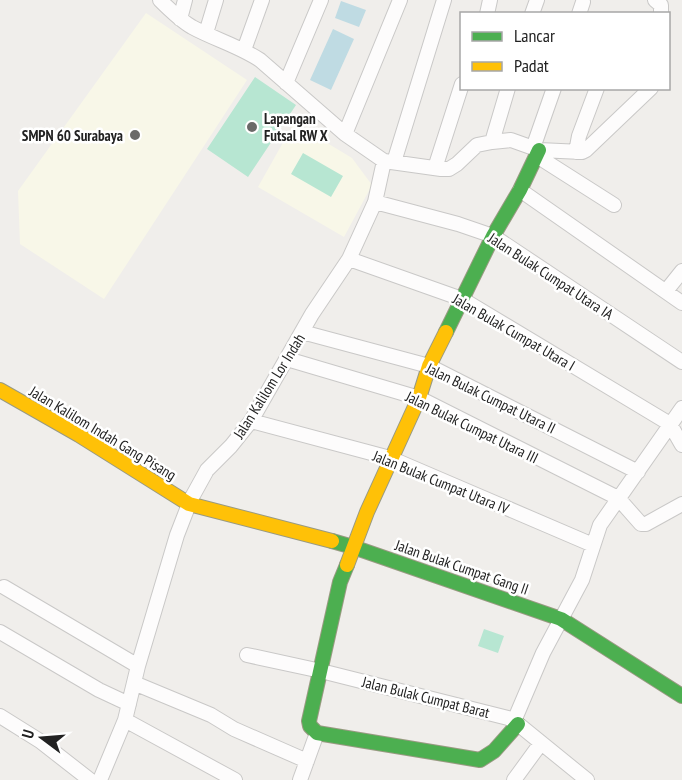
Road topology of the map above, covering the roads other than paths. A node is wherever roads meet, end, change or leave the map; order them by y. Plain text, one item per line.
1 (160, 0) edge
2 (185, 0) edge
3 (216, 0) edge
4 (261, 0) edge
5 (321, 0) edge
6 (400, 0) edge
7 (444, 0) edge
8 (654, 0) edge
9 (661, 12) edge
10 (180, 19) junction
11 (206, 33) junction
12 (244, 50) junction
13 (286, 83) junction
14 (460, 90) edge
15 (507, 90) edge
16 (553, 90) edge
17 (596, 90) edge
18 (649, 90) edge
19 (345, 134) junction
20 (492, 142) junction
21 (537, 151) junction
22 (576, 152) junction
23 (389, 162) junction
24 (435, 168) junction
25 (520, 190) junction
26 (375, 202) junction
27 (614, 205) dead end
28 (493, 236) junction
29 (349, 259) junction
30 (682, 271) edge
31 (666, 291) junction
32 (462, 298) junction
33 (682, 303) edge
34 (303, 332) junction
35 (287, 359) junction
36 (682, 362) edge
37 (429, 366) junction
38 (0, 390) edge
39 (419, 398) junction
40 (682, 408) edge
41 (251, 421) junction
42 (670, 424) junction
43 (682, 445) edge
44 (390, 458) junction
45 (638, 472) junction
46 (618, 498) junction
47 (189, 504) junction
48 (682, 504) edge
49 (593, 545) junction
50 (353, 547) junction
51 (4, 587) dead end
52 (561, 619) junction
53 (0, 632) edge
54 (247, 655) dead end
55 (138, 666) junction
56 (321, 671) junction
57 (134, 683) junction
58 (682, 696) edge
59 (129, 704) junction
60 (0, 716) edge
61 (125, 720) junction
62 (516, 722) junction
63 (317, 733) junction
64 (541, 743) junction
65 (307, 761) junction
66 (90, 780) edge
67 (100, 780) edge
68 (235, 780) edge
69 (300, 780) edge
70 (514, 780) edge
71 (587, 780) edge

1 - 10 street
2 - 10 street
3 - 11 street
4 - 12 street
5 - 13 street
6 - 19 street
7 - 23 street
8 - 9 street
10 - 11 street
11 - 12 street
12 - 13 street
13 - 19 street
14 - 24 street
15 - 20 street
16 - 21 street
17 - 22 street
18 - 22 street
19 - 23 street
20 - 21 street
20 - 24 street
21 - 22 street
21 - 25 street
21 - 27 street
23 - 24 street
23 - 26 street, Jalan Kalilom Lor Indah
25 - 28 street
25 - 31 street
26 - 28 street, Jalan Bulak Cumpat Utara IA
26 - 29 street, Jalan Kalilom Lor Indah
28 - 32 street
28 - 36 street, Jalan Bulak Cumpat Utara IA
29 - 32 street, Jalan Bulak Cumpat Utara I
29 - 34 street, Jalan Kalilom Lor Indah
30 - 31 street
31 - 33 street
32 - 37 street
32 - 42 street, Jalan Bulak Cumpat Utara I
34 - 35 street, Jalan Kalilom Lor Indah
34 - 37 street, Jalan Bulak Cumpat Utara II
35 - 39 street, Jalan Bulak Cumpat Utara III
35 - 41 street, Jalan Kalilom Lor Indah
37 - 39 street
37 - 45 street, Jalan Bulak Cumpat Utara II
38 - 47 street, Jalan Kalilom Indah Gang Pisang
39 - 44 street
39 - 46 street, Jalan Bulak Cumpat Utara III
40 - 42 street
41 - 44 street, Jalan Bulak Cumpat Utara IV
41 - 47 street, Jalan Kalilom Lor Indah
42 - 43 street
42 - 45 street
44 - 49 street, Jalan Bulak Cumpat Utara IV
44 - 50 street
45 - 46 street
46 - 48 street
46 - 49 street
47 - 50 street, Jalan Kalilom Indah Gang Pisang
47 - 55 street, Jalan Kalilom Lor Indah
49 - 52 street
50 - 52 street, Jalan Bulak Cumpat Gang II
50 - 56 street
51 - 55 street
52 - 58 street, Jalan Bulak Cumpat Gang II
52 - 62 street
53 - 59 street
54 - 56 street, Jalan Bulak Cumpat Barat
55 - 57 street, Jalan Kalilom Lor Indah
56 - 62 street, Jalan Bulak Cumpat Barat
56 - 63 street
57 - 59 street, Jalan Kalilom Lor Indah
57 - 65 street
59 - 61 street, Jalan Kalilom Lor Indah
60 - 66 street
61 - 67 street, Jalan Kalilom Lor Indah
61 - 68 street
62 - 63 street
62 - 64 street, Jalan Bulak Cumpat Barat
63 - 65 street
64 - 70 street
64 - 71 street, Jalan Bulak Cumpat Barat
65 - 69 street

